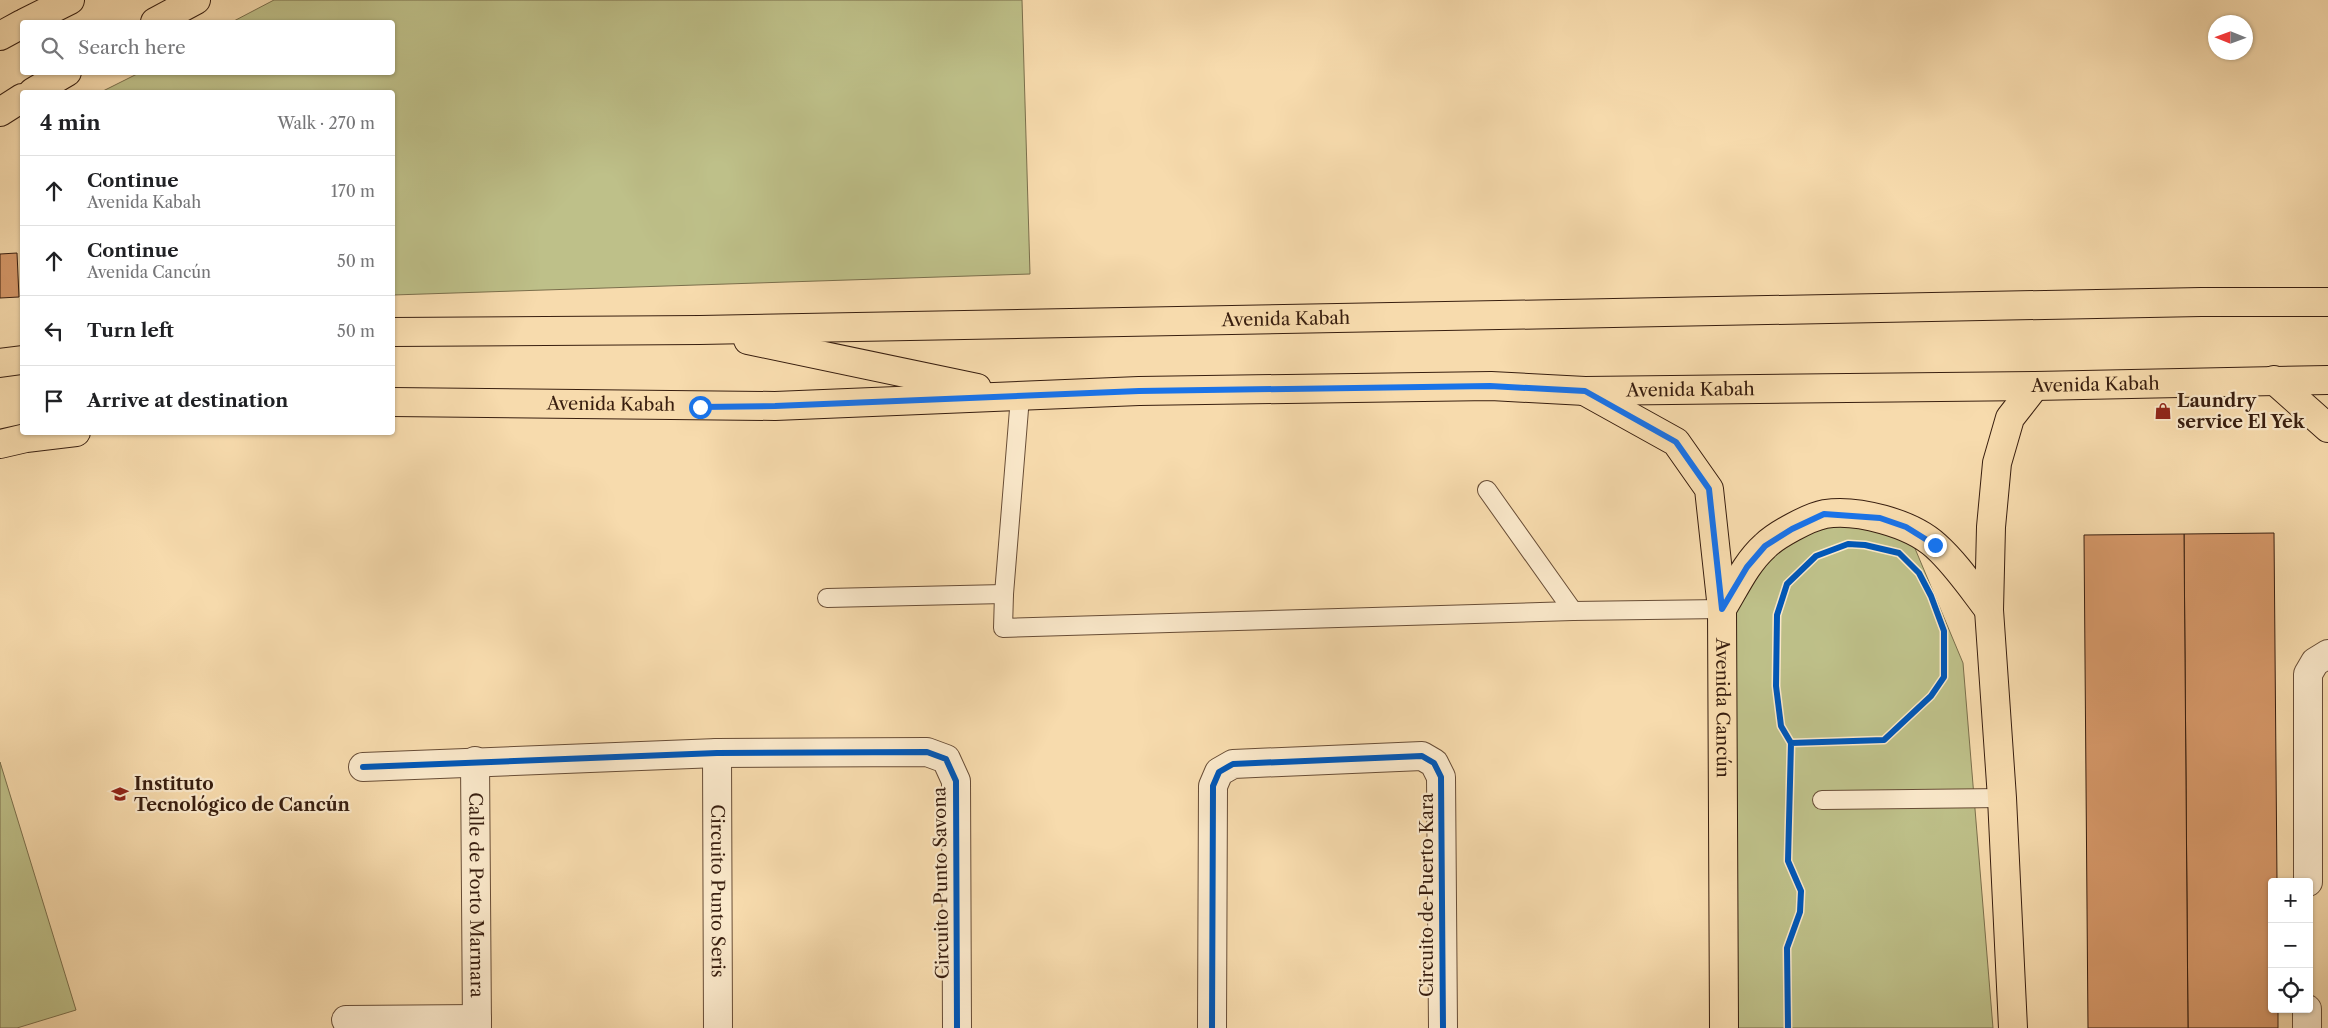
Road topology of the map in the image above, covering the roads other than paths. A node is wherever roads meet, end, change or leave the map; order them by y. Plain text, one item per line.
1 (70, 0) edge
2 (196, 0) edge
3 (30, 20) edge
4 (159, 20) edge
5 (20, 25) edge
6 (0, 36) edge
7 (62, 75) edge
8 (36, 90) edge
9 (20, 99) edge
10 (0, 112) edge
11 (2328, 302) edge
12 (700, 330) junction
13 (395, 332) edge
14 (20, 360) edge
15 (0, 363) edge
16 (2274, 380) junction
17 (2328, 380) edge
18 (2035, 386) junction
19 (1585, 391) junction
20 (1020, 397) junction
21 (395, 402) edge
22 (2328, 428) edge
23 (51, 435) edge
24 (0, 444) edge
25 (1487, 490) dead end
26 (1004, 594) junction
27 (827, 598) dead end
28 (1722, 609) junction
29 (1989, 610) junction
30 (1573, 611) junction
31 (2328, 654) edge
32 (717, 753) junction
33 (475, 761) junction
34 (364, 766) dead end
35 (2002, 798) junction
36 (1822, 800) dead end
37 (2308, 878) edge
38 (2307, 1013) edge
39 (346, 1020) dead end
40 (477, 1024) edge
41 (718, 1028) edge
42 (957, 1028) edge
43 (1212, 1028) edge
44 (1443, 1028) edge
45 (1724, 1028) edge
46 (2013, 1028) edge
47 (2307, 1028) edge

1 - 3 main road
2 - 4 main road
5 - 6 main road
7 - 8 main road
9 - 10 main road
11 - 12 main road, Avenida Kabah
12 - 13 main road, Avenida Kabah
12 - 20 main road
14 - 15 main road
16 - 17 main road, Avenida Kabah
16 - 18 main road, Avenida Kabah
16 - 22 main road
18 - 19 main road, Avenida Kabah
18 - 29 main road
19 - 20 main road, Avenida Kabah
19 - 28 main road, Avenida Cancún
20 - 21 main road, Avenida Kabah
20 - 26 lane
23 - 24 main road
25 - 30 lane
26 - 27 lane
26 - 30 lane
28 - 29 main road
28 - 30 lane
28 - 45 main road, Avenida Cancún
29 - 35 main road
31 - 37 street
32 - 33 street
32 - 41 street, Circuito Punto Seris
32 - 42 street, Circuito Punto Savona
33 - 34 street
33 - 40 street, Calle de Porto Marmara
35 - 36 lane
35 - 46 main road
38 - 47 street
39 - 40 street
43 - 44 street, Circuito de Puerto Kara

